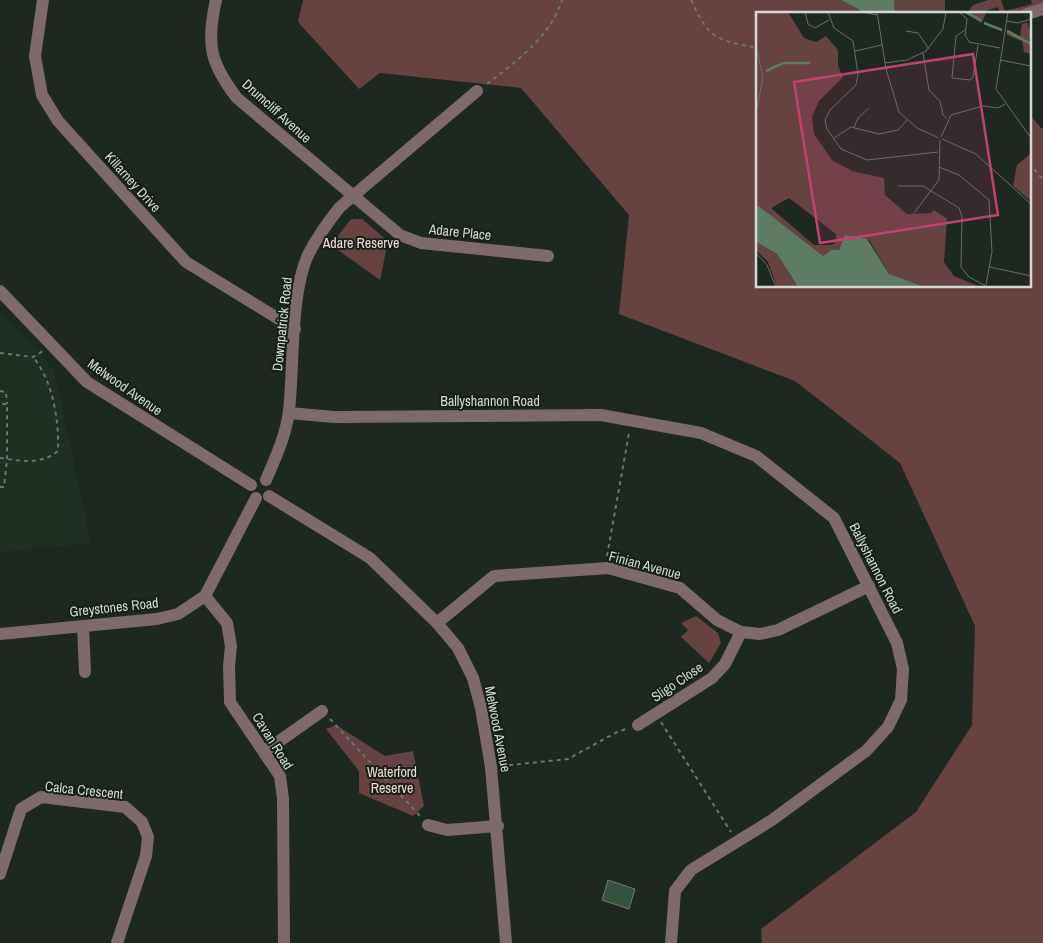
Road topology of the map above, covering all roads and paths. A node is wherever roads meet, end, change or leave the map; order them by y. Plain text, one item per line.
1 (43, 0) edge
2 (216, 0) edge
3 (562, 0) edge
4 (691, 0) edge
5 (1043, 9) edge
6 (1030, 13) edge
7 (756, 48) edge
8 (477, 91) joint
9 (1030, 164) edge
10 (1043, 180) edge
11 (354, 197) junction
12 (548, 256) dead end
13 (0, 291) edge
14 (295, 328) junction
15 (43, 351) dead end
16 (0, 353) edge
17 (33, 357) junction
18 (0, 391) edge
19 (2, 404) dead end
20 (7, 404) junction
21 (289, 413) junction
22 (632, 420) junction
23 (0, 458) edge
24 (7, 459) junction
25 (266, 480) junction
26 (251, 484) junction
27 (0, 487) edge
28 (262, 497) junction
29 (608, 568) junction
30 (869, 586) junction
31 (205, 596) junction
32 (437, 623) junction
33 (84, 626) junction
34 (741, 632) junction
35 (0, 634) edge
36 (85, 672) dead end
37 (322, 710) joint
38 (656, 714) junction
39 (638, 725) joint
40 (264, 752) junction
41 (491, 767) junction
42 (428, 825) joint
43 (498, 826) junction
44 (736, 841) junction
45 (0, 874) edge
46 (117, 943) edge
47 (284, 943) edge
48 (506, 943) edge
49 (671, 943) edge

1 - 14 street, Killarney Drive
2 - 11 street, Drumcliff Avenue
3 - 8 path
4 - 7 path
5 - 6 street
8 - 11 street, Downpatrick Road
9 - 10 path
11 - 12 street, Adare Place
11 - 14 street, Downpatrick Road
13 - 26 street, Melwood Avenue
14 - 21 street, Downpatrick Road
15 - 17 path
16 - 17 path
17 - 24 path
18 - 20 path
19 - 20 path
20 - 24 path
21 - 22 street, Ballyshannon Road
21 - 25 street, Downpatrick Road
22 - 29 path
22 - 30 street, Ballyshannon Road
23 - 24 path
24 - 27 path
25 - 26 street
25 - 28 street
26 - 28 street
28 - 31 street, Greystones Road
28 - 32 street, Melwood Avenue
29 - 32 street, Finian Avenue
29 - 34 street, Finian Avenue
30 - 34 street, Finian Avenue
30 - 44 street, Ballyshannon Road
31 - 33 street, Greystones Road
31 - 40 street, Cavan Road
32 - 41 street, Melwood Avenue
33 - 35 street, Greystones Road
33 - 36 street
34 - 38 street, Sligo Close
37 - 40 street
37 - 42 path
38 - 39 street, Sligo Close
38 - 44 path
39 - 41 path
40 - 47 street, Cavan Road
41 - 43 street, Melwood Avenue
42 - 43 street
43 - 48 street, Melwood Avenue
44 - 49 street, Ballyshannon Road
45 - 46 street, Calca Crescent

